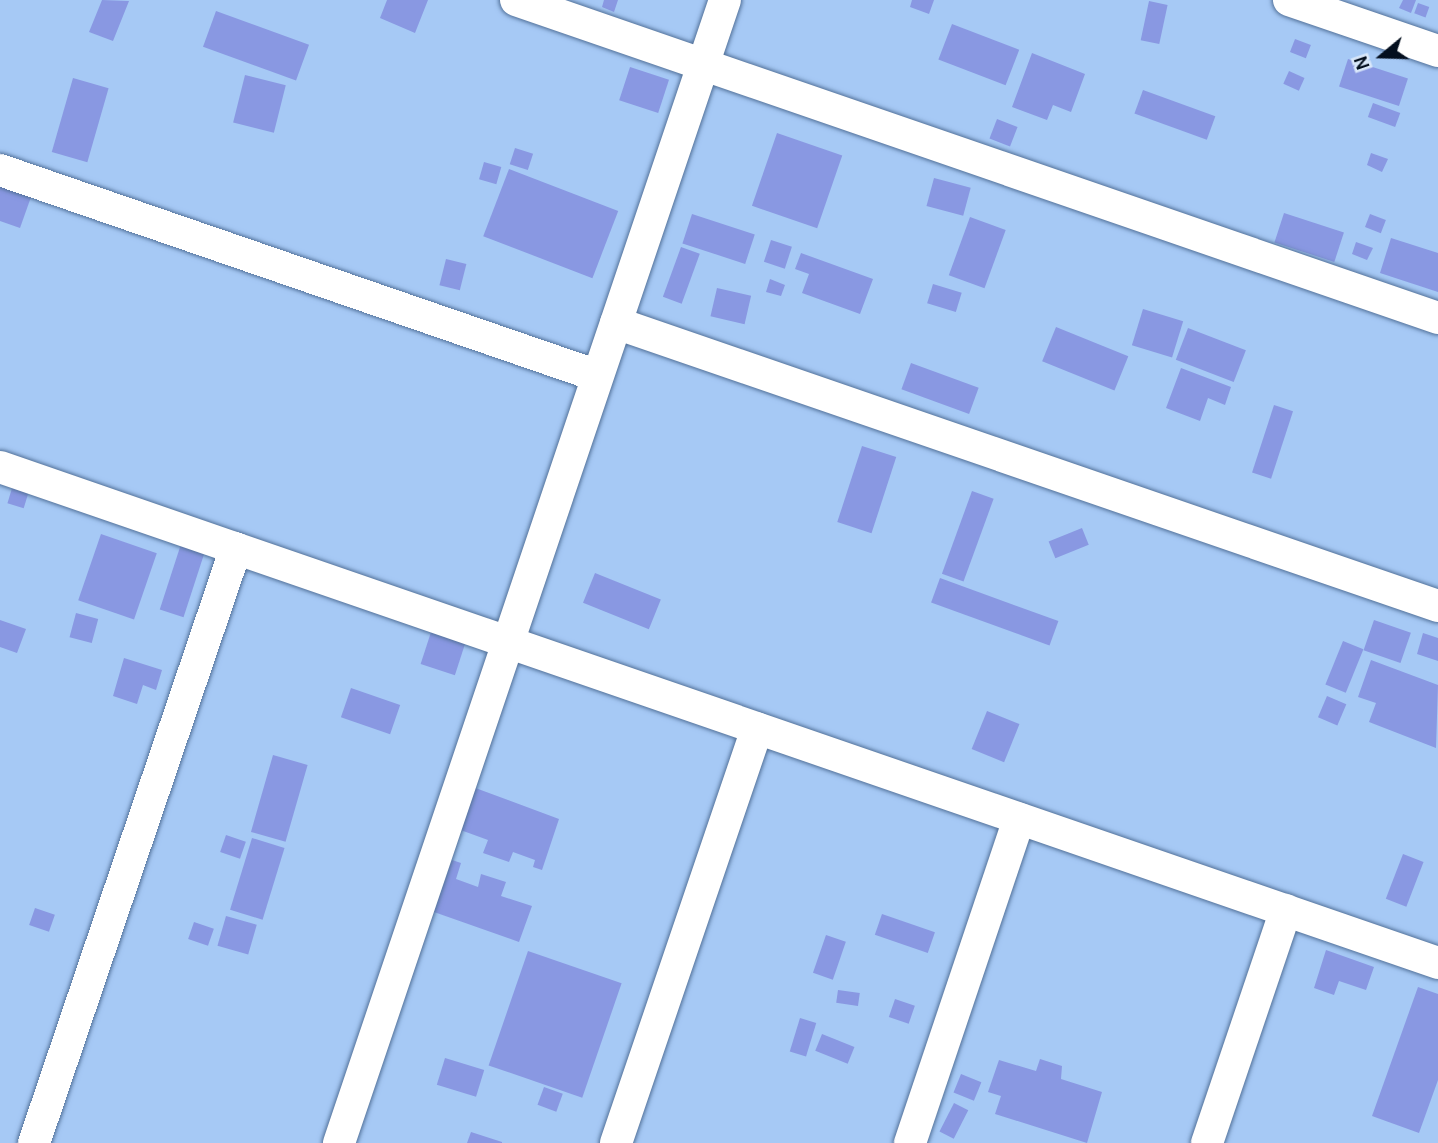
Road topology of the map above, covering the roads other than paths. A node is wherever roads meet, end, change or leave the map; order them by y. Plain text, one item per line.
1 (516, 0) edge
2 (725, 0) edge
3 (1289, 0) edge
4 (1438, 51) edge
5 (703, 65) junction
6 (0, 170) edge
7 (1438, 318) edge
8 (616, 323) junction
9 (598, 376) junction
10 (0, 467) edge
11 (236, 548) junction
12 (1438, 606) edge
13 (508, 642) junction
14 (757, 728) junction
15 (1019, 819) junction
16 (1286, 911) junction
17 (1438, 963) edge
18 (34, 1143) edge
19 (339, 1143) edge
20 (616, 1143) edge
21 (909, 1143) edge
22 (1207, 1143) edge

1 - 5 street
2 - 5 street
3 - 4 street
5 - 7 street
5 - 8 street
6 - 9 street
8 - 9 street
8 - 12 street
9 - 13 street
10 - 11 street
11 - 13 street
11 - 18 street
13 - 14 street
13 - 19 street
14 - 15 street
14 - 20 street
15 - 16 street
15 - 21 street
16 - 17 street
16 - 22 street

